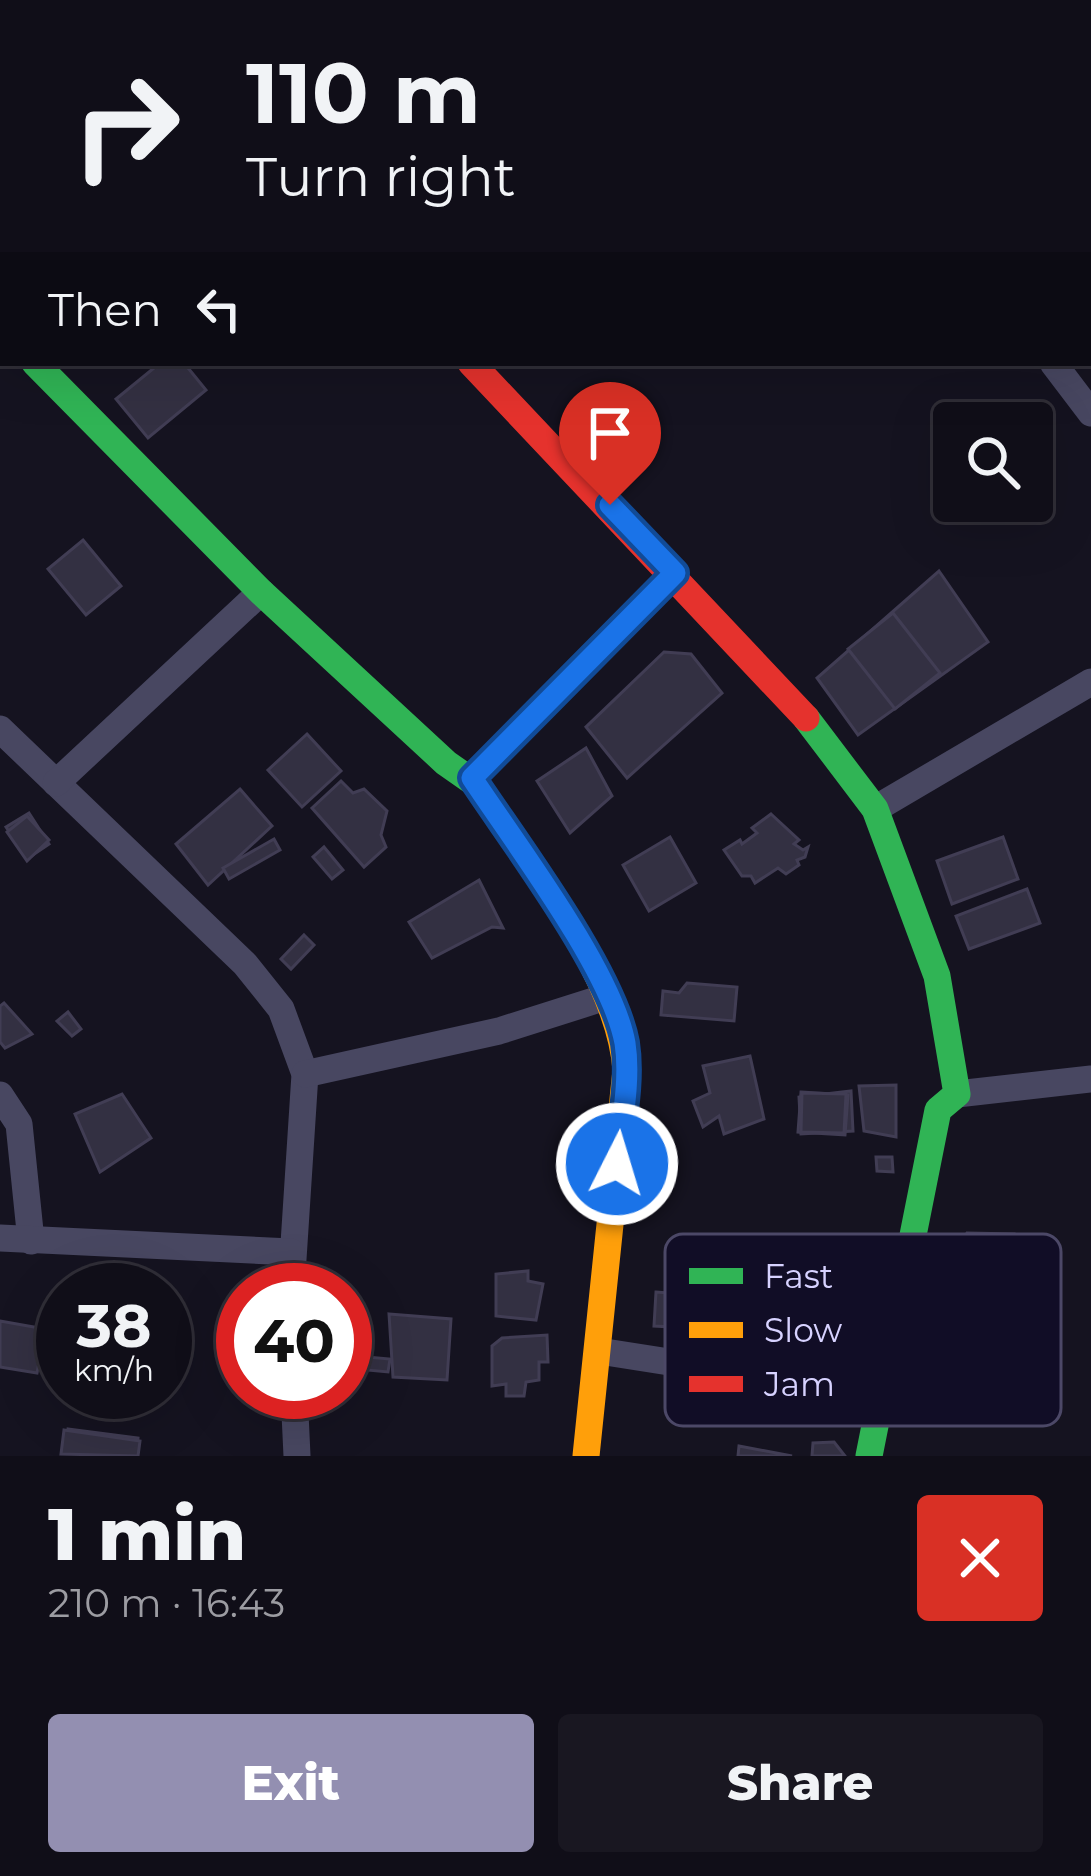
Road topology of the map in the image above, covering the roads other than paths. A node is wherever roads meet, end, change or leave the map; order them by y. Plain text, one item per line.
1 (37, 366) edge
2 (479, 366) edge
3 (1056, 366) edge
4 (1091, 413) edge
5 (675, 573) junction
6 (260, 592) junction
7 (1091, 682) edge
8 (0, 729) edge
9 (472, 778) junction
10 (56, 783) junction
11 (874, 809) junction
12 (609, 996) junction
13 (305, 1074) junction
14 (1091, 1079) edge
15 (957, 1094) junction
16 (0, 1095) edge
17 (912, 1234) edge
18 (0, 1238) edge
19 (31, 1241) junction
20 (291, 1252) junction
21 (291, 1263) edge
22 (599, 1352) junction
23 (665, 1362) edge
24 (295, 1419) edge
25 (874, 1426) edge
26 (296, 1456) edge
27 (586, 1456) edge
28 (869, 1456) edge

1 - 6 street
2 - 5 street
3 - 4 street
5 - 9 street
5 - 11 street
6 - 9 street
6 - 10 street
7 - 11 street
8 - 10 street
9 - 12 street
10 - 13 street
11 - 15 street
12 - 13 street
12 - 22 street
13 - 20 street
14 - 15 street
15 - 17 street
16 - 19 street
18 - 19 street
19 - 20 street
20 - 21 street
22 - 23 street
22 - 27 street
24 - 26 street
25 - 28 street

